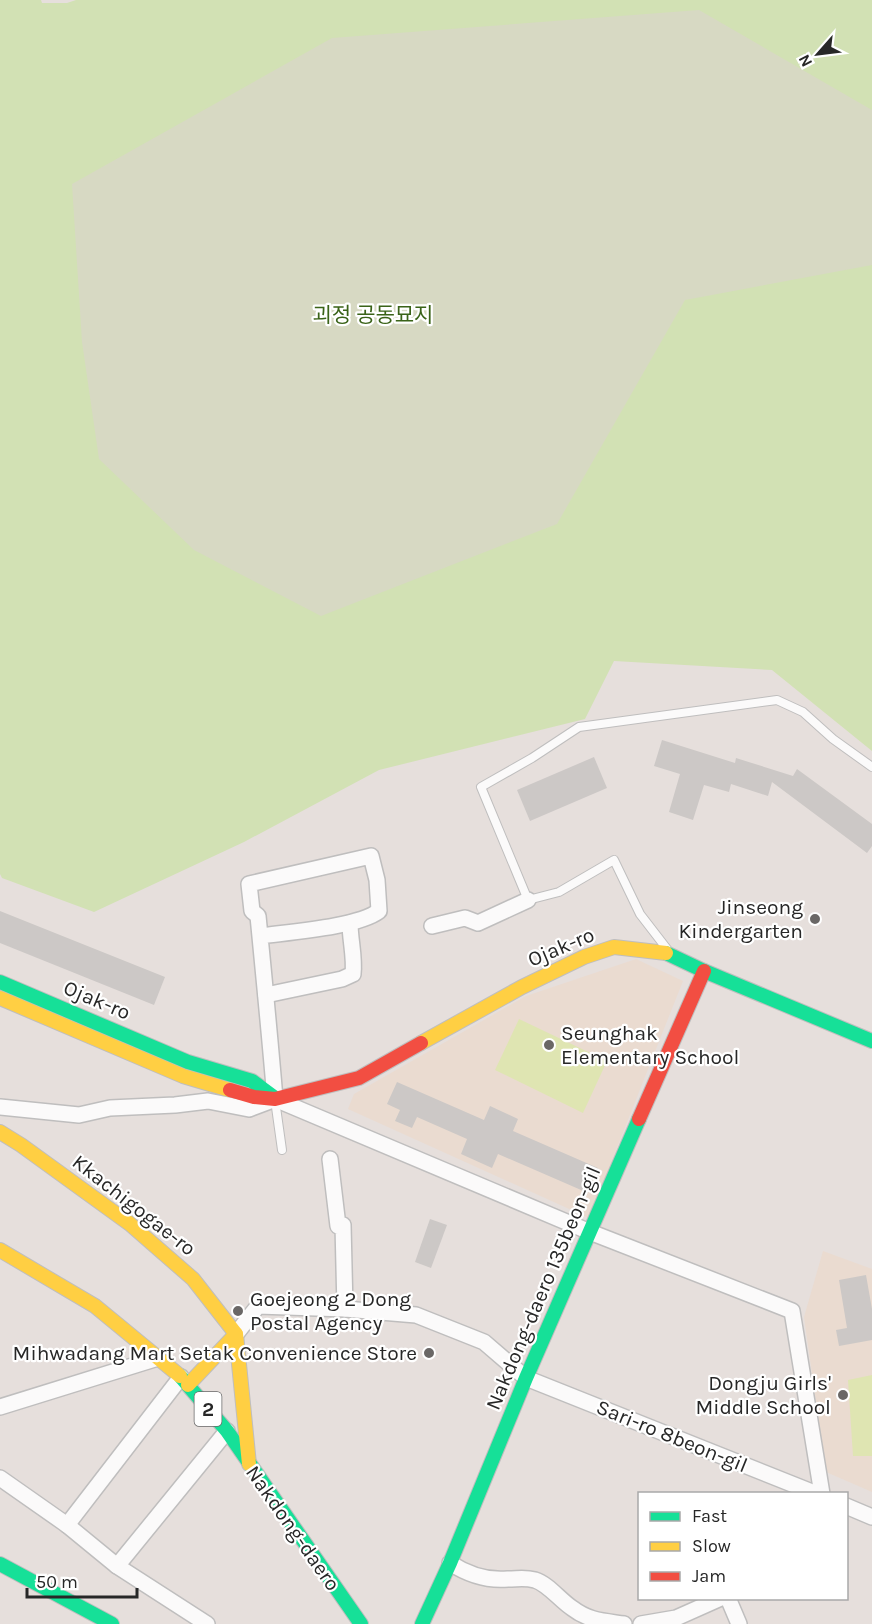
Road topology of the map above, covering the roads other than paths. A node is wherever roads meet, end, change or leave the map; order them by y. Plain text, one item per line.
1 (872, 767) edge
2 (528, 900) junction
3 (350, 923) junction
4 (432, 926) dead end
5 (260, 936) junction
6 (670, 952) junction
7 (704, 971) junction
8 (0, 982) edge
9 (266, 995) junction
10 (0, 998) edge
11 (872, 1041) edge
12 (275, 1099) junction
13 (0, 1107) edge
14 (0, 1132) edge
15 (282, 1150) dead end
16 (330, 1159) dead end
17 (590, 1232) junction
18 (0, 1250) edge
19 (345, 1309) junction
20 (236, 1334) junction
21 (158, 1358) junction
22 (526, 1378) junction
23 (184, 1381) junction
24 (0, 1407) edge
25 (227, 1431) junction
26 (249, 1465) junction
27 (0, 1478) edge
28 (814, 1492) edge
29 (819, 1492) edge
30 (848, 1507) edge
31 (872, 1517) edge
32 (67, 1525) junction
33 (450, 1563) junction
34 (0, 1564) edge
35 (117, 1566) junction
36 (719, 1600) edge
37 (728, 1600) edge
38 (89, 1619) edge
39 (112, 1624) edge
40 (207, 1624) edge
41 (361, 1624) edge
42 (425, 1624) edge
43 (624, 1624) edge
44 (641, 1624) edge
45 (739, 1624) edge

1 - 2 lane
2 - 4 street
2 - 6 lane
3 - 5 street
3 - 5 street
3 - 9 street
5 - 9 street
6 - 7 street, Ojak-ro
6 - 12 street, Ojak-ro
7 - 11 street, Ojak-ro
7 - 17 street, Nakdong-daero 135beon-gil
8 - 12 street, Ojak-ro
9 - 12 street
10 - 12 street, Ojak-ro
12 - 13 street
12 - 15 lane
12 - 17 street
14 - 20 street, Kkachigogae-ro
16 - 19 street
17 - 22 street, Nakdong-daero 135beon-gil
17 - 29 street
18 - 21 street, Nakdong-daero / 2
19 - 20 street, Sari-ro 8beon-gil
19 - 22 street, Sari-ro 8beon-gil
20 - 23 street
20 - 26 street
21 - 23 street, Nakdong-daero / 2
21 - 24 street
22 - 28 street, Sari-ro 8beon-gil
22 - 33 street, Nakdong-daero 135beon-gil
23 - 25 street, Nakdong-daero / 2
23 - 32 street
25 - 26 street, Nakdong-daero / 2
25 - 35 street
26 - 41 street, Nakdong-daero / 2
27 - 32 street
30 - 31 street
32 - 35 street
33 - 42 street, Nakdong-daero 135beon-gil
33 - 43 street
34 - 38 street
35 - 40 street
36 - 44 street
37 - 45 street
38 - 39 street

